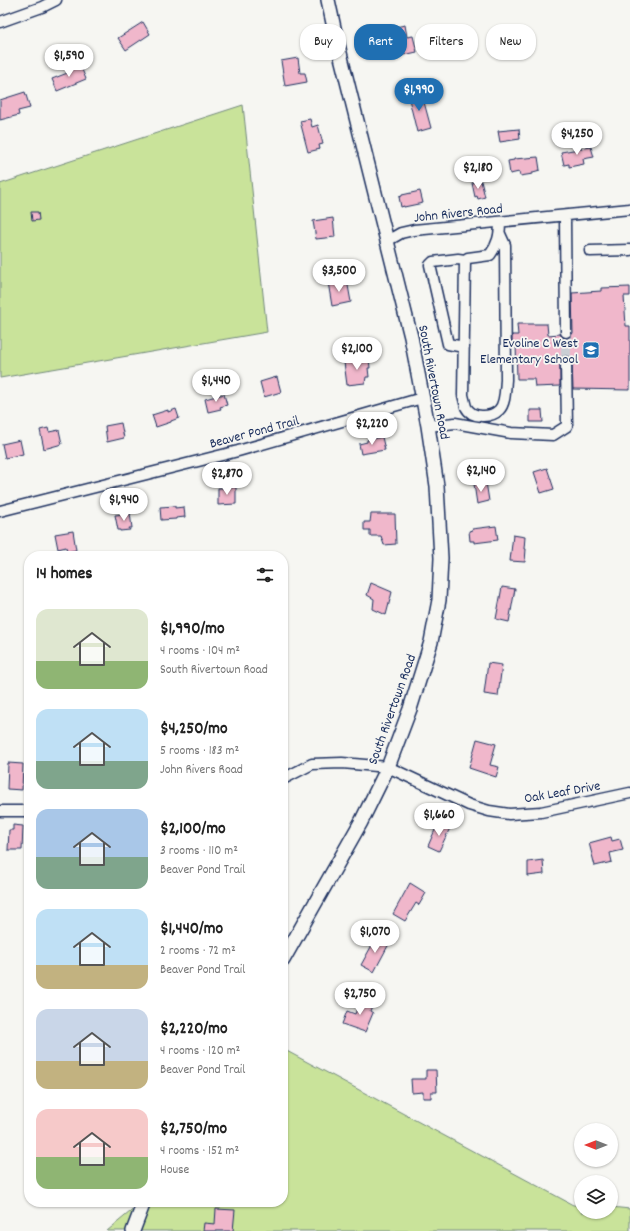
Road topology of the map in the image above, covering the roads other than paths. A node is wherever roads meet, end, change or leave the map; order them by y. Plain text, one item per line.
1 (56, 0) edge
2 (328, 0) edge
3 (0, 22) edge
4 (630, 209) edge
5 (565, 216) junction
6 (500, 222) junction
7 (500, 234) junction
8 (387, 241) junction
9 (630, 250) edge
10 (590, 251) dead end
11 (465, 260) junction
12 (566, 332) tunnel mouth
13 (464, 347) junction
14 (566, 362) tunnel mouth
15 (422, 398) junction
16 (428, 426) junction
17 (0, 511) edge
18 (388, 768) junction
19 (288, 776) edge
20 (630, 793) edge
21 (0, 811) edge
22 (24, 811) edge
23 (288, 951) edge
24 (142, 1207) edge
25 (133, 1231) edge

1 - 3 street
2 - 8 main road, South Rivertown Road
4 - 5 street, John Rivers Road
5 - 6 street, John Rivers Road
5 - 12 street
6 - 7 street
6 - 8 street, John Rivers Road
7 - 11 street
7 - 13 street
8 - 15 main road, South Rivertown Road
9 - 10 street
11 - 13 street
11 - 13 street
14 - 16 street
15 - 16 main road, South Rivertown Road
15 - 17 street, Beaver Pond Trail
16 - 18 main road, South Rivertown Road
18 - 19 street, Oak Leaf Drive
18 - 20 street, Oak Leaf Drive
18 - 23 main road, South Rivertown Road
21 - 22 street
24 - 25 main road

